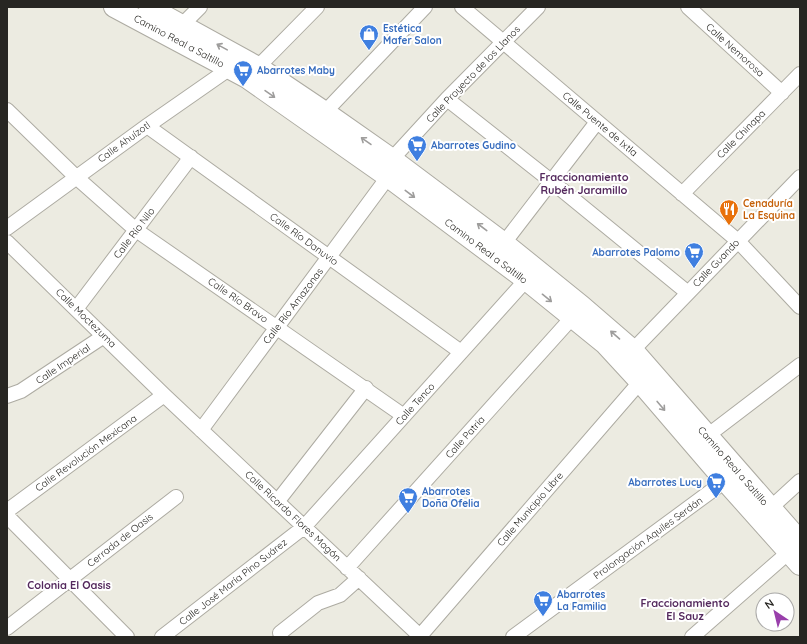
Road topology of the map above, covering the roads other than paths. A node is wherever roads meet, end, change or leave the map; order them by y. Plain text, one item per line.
1 (114, 7) edge
2 (149, 7) edge
3 (200, 7) edge
4 (317, 7) edge
5 (425, 7) edge
6 (462, 7) edge
7 (538, 7) edge
8 (688, 7) edge
9 (176, 31) junction
10 (503, 42) junction
11 (245, 68) junction
12 (800, 74) edge
13 (782, 92) junction
14 (447, 99) junction
15 (7, 110) edge
16 (325, 112) junction
17 (597, 122) junction
18 (147, 126) junction
19 (191, 157) junction
20 (390, 168) junction
21 (76, 177) junction
22 (800, 177) edge
23 (551, 181) junction
24 (682, 194) junction
25 (7, 228) edge
26 (136, 230) junction
27 (738, 240) junction
28 (7, 242) edge
29 (504, 243) junction
30 (329, 257) junction
31 (526, 280) junction
32 (688, 293) junction
33 (800, 307) edge
34 (76, 309) junction
35 (577, 312) junction
36 (278, 327) junction
37 (104, 336) junction
38 (633, 350) junction
39 (461, 352) junction
40 (800, 365) edge
41 (640, 382) junction
42 (366, 388) junction
43 (164, 395) junction
44 (7, 396) edge
45 (404, 416) junction
46 (201, 430) junction
47 (707, 436) junction
48 (725, 481) junction
49 (800, 481) edge
50 (176, 497) dead end
51 (277, 502) junction
52 (7, 511) edge
53 (764, 513) junction
54 (7, 516) edge
55 (304, 527) junction
56 (796, 553) edge
57 (347, 568) junction
58 (359, 578) junction
59 (70, 579) junction
60 (7, 628) edge
61 (280, 633) dead end
62 (127, 637) edge
63 (162, 637) edge
64 (421, 637) edge
65 (513, 637) edge
66 (692, 637) edge

1 - 9 street, Camino Real a Saltillo
2 - 9 street, Camino Real a Saltillo
3 - 9 street
4 - 11 street, Calle Ahuízotl
5 - 16 street
6 - 10 street, Calle Puente de Ixtla
7 - 10 street, Calle Proyecto de los Llanos
8 - 13 street, Calle Nemorosa
9 - 11 street, Camino Real a Saltillo
10 - 14 street, Calle Proyecto de los Llanos
10 - 17 street, Calle Puente de Ixtla
11 - 16 street, Camino Real a Saltillo
11 - 18 street, Calle Ahuízotl
11 -> 20 street, Camino Real a Saltillo
12 - 13 street, Calle Chinapa
13 - 24 street, Calle Chinapa
14 - 20 street, Calle Proyecto de los Llanos
14 - 23 street
15 - 21 street, Calle Río Bravo
20 -> 16 street, Camino Real a Saltillo
17 - 23 street
17 - 24 street, Calle Puente de Ixtla
18 - 19 street, Calle Río Danuvio
18 - 21 street, Calle Ahuízotl
19 - 26 street, Calle Río Nilo
19 - 30 street, Calle Río Danuvio
29 -> 20 street, Camino Real a Saltillo
20 - 30 street, Calle Río Amazonas
20 -> 31 street, Camino Real a Saltillo
21 - 25 street, Calle Ahuízotl
21 - 26 street, Calle Río Bravo
22 - 27 street, Calle Guando
23 - 29 street
23 - 32 street
24 - 27 street, Calle Puente de Ixtla
26 - 34 street, Calle Río Nilo
26 - 36 street, Calle Río Bravo
27 - 32 street, Calle Guando
27 - 33 street, Calle Puente de Ixtla
28 - 34 street, Calle Moctezuma
29 - 35 street, Camino Real a Saltillo
30 - 36 street, Calle Río Amazonas
30 - 39 street, Calle Río Danuvio
31 -> 35 street, Camino Real a Saltillo
31 - 39 street, Calle Tenco
32 - 38 street, Calle Guando
34 - 37 street, Calle Moctezuma
38 -> 35 street, Camino Real a Saltillo
35 - 41 street, Camino Real a Saltillo
35 - 57 street, Calle Patria
36 - 42 street, Calle Río Bravo
36 - 46 street, Calle Río Amazonas
37 - 43 street, Calle Moctezuma
37 - 44 street, Calle Imperial
38 - 47 street, Camino Real a Saltillo
39 - 45 street, Calle Tenco
40 - 47 street
41 -> 48 street, Camino Real a Saltillo
41 - 64 street, Calle Municipio Libre
42 - 45 street, Calle Río Bravo
42 - 51 street
43 - 46 street, Calle Ricardo Flores Magón
43 - 52 street, Calle Revolución Mexicana
45 - 55 street, Calle Tenco
46 - 51 street, Calle Ricardo Flores Magón
47 - 53 street, Camino Real a Saltillo
48 - 53 street, Camino Real a Saltillo
48 - 65 street, Prolongación Aquiles Serdán
49 - 53 street
50 - 59 street, Cerrada de Oasis
51 - 55 street, Calle Ricardo Flores Magón
53 - 56 street, Camino Real a Saltillo
54 - 59 street
55 - 57 street, Calle Ricardo Flores Magón
55 - 63 street, Calle José María Pino Suárez
56 - 66 street
57 - 58 street, Calle Ricardo Flores Magón
58 - 61 street
58 - 64 street, Calle Ricardo Flores Magón
59 - 60 street, Cerrada de Oasis
59 - 62 street

